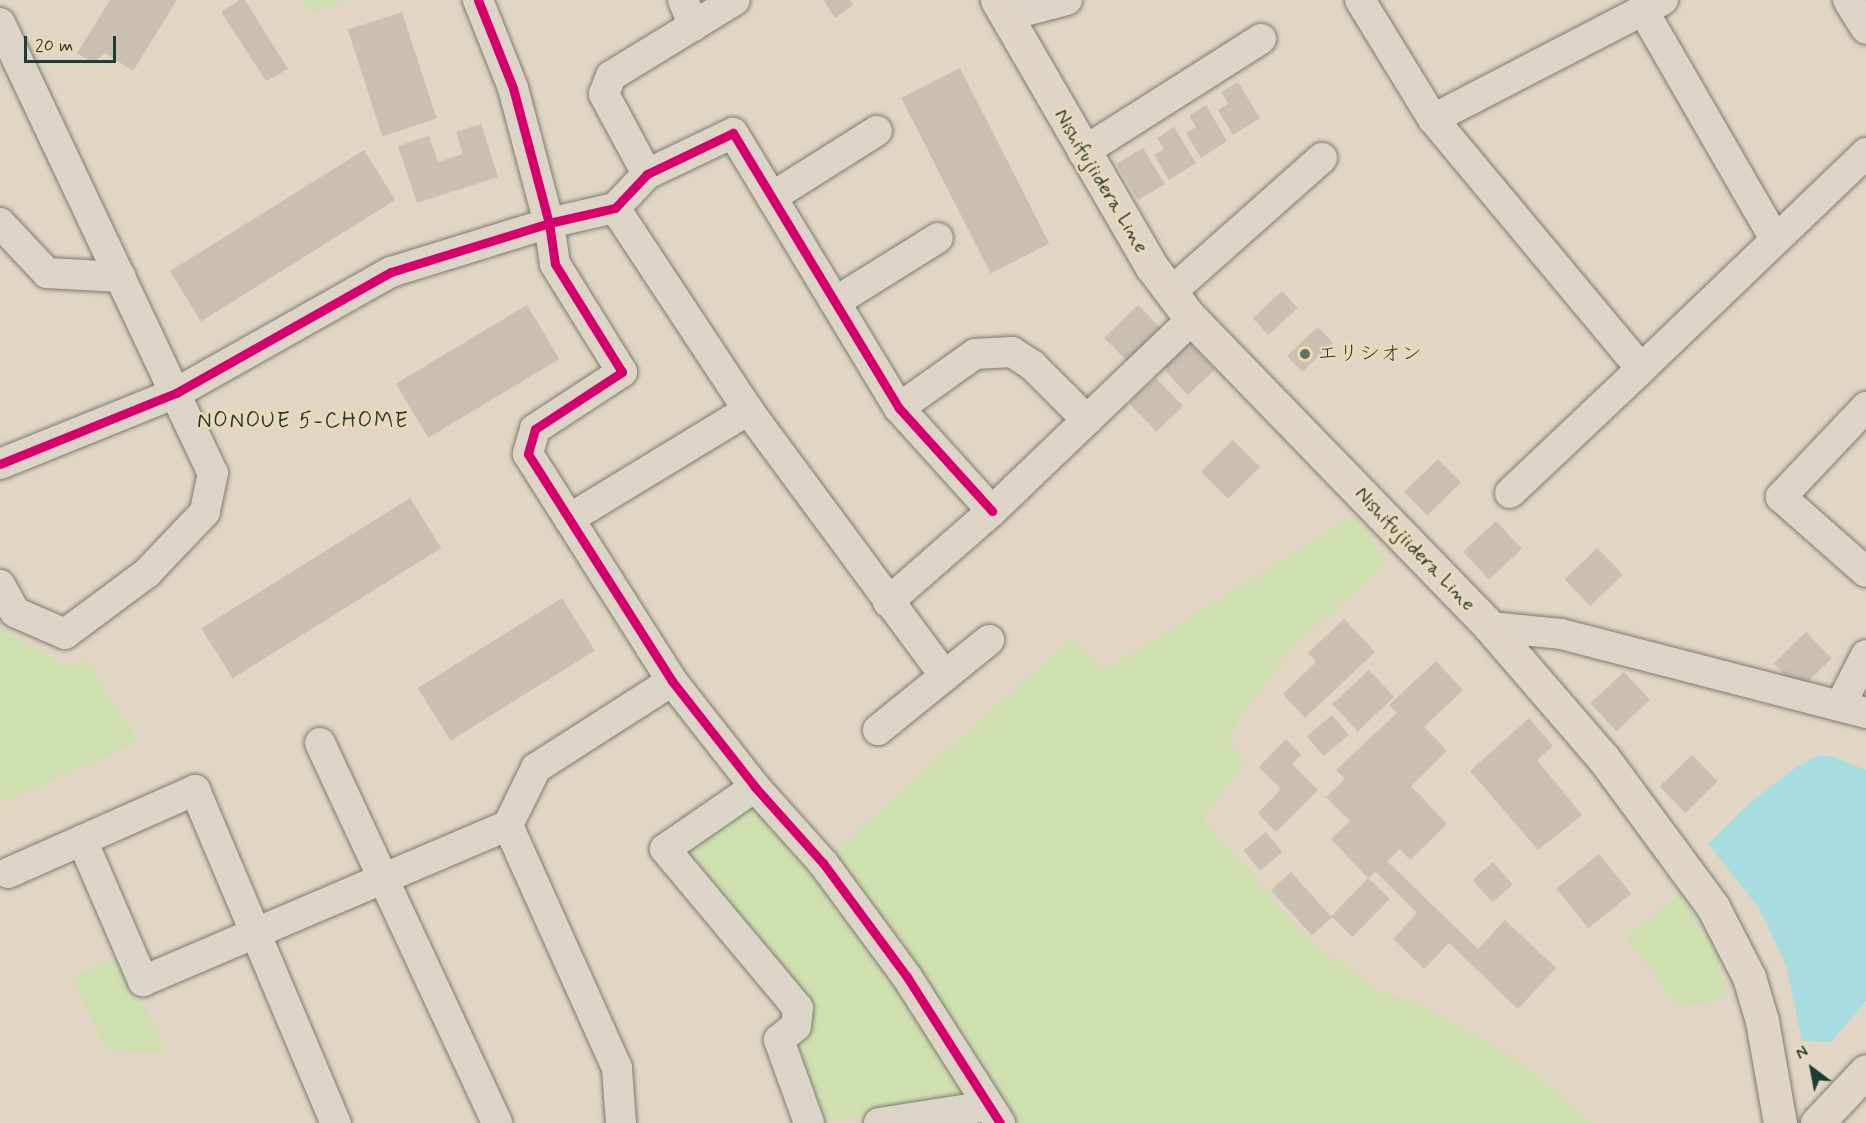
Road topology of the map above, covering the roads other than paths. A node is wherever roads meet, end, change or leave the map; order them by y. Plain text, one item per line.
1 (478, 0) edge
2 (735, 0) edge
3 (1067, 0) edge
4 (1360, 0) edge
5 (1848, 0) edge
6 (1654, 6) edge
7 (1001, 8) edge
8 (689, 13) edge
9 (0, 23) edge
10 (1866, 29) edge
11 (1261, 39) dead end
12 (1432, 119) junction
13 (877, 131) dead end
14 (1083, 152) junction
15 (1866, 153) edge
16 (1322, 158) dead end
17 (647, 174) junction
18 (772, 197) junction
19 (615, 208) junction
20 (0, 223) edge
21 (549, 223) junction
22 (938, 238) dead end
23 (1774, 239) junction
24 (121, 277) junction
25 (1171, 292) junction
26 (835, 302) junction
27 (1192, 319) junction
28 (1641, 369) junction
29 (176, 393) junction
30 (1866, 407) edge
31 (899, 408) junction
32 (748, 410) junction
33 (1087, 420) junction
34 (1, 462) edge
35 (1510, 493) dead end
36 (992, 511) junction
37 (569, 519) junction
38 (1866, 572) edge
39 (0, 585) edge
40 (888, 602) junction
41 (1490, 627) junction
42 (989, 640) dead end
43 (1866, 655) edge
44 (945, 676) junction
45 (672, 681) junction
46 (1853, 710) edge
47 (878, 730) dead end
48 (321, 743) dead end
49 (755, 787) junction
50 (508, 825) junction
51 (82, 840) junction
52 (8, 873) dead end
53 (385, 877) junction
54 (255, 933) junction
55 (1866, 1071) edge
56 (994, 1115) edge
57 (336, 1123) edge
58 (497, 1123) edge
59 (621, 1123) edge
60 (809, 1123) edge
61 (879, 1123) edge
62 (1780, 1123) edge
63 (1817, 1123) edge

1 - 21 street
2 - 8 street
3 - 7 street
4 - 12 street
5 - 10 street
6 - 12 street
6 - 23 street
7 - 14 main road, Nishifujiidera Line
8 - 17 street
9 - 24 street
11 - 14 street
12 - 28 street
13 - 18 street
14 - 25 main road, Nishifujiidera Line
15 - 23 street
16 - 25 street
17 - 18 street
17 - 19 street
18 - 26 street
19 - 21 street
19 - 32 street
20 - 24 street
21 - 29 street
21 - 37 street
22 - 26 street
23 - 28 street
24 - 29 street
25 - 27 main road, Nishifujiidera Line
26 - 31 street
27 - 33 street
27 - 41 main road, Nishifujiidera Line
28 - 35 street
29 - 34 street
29 - 39 street
30 - 38 street
31 - 33 street
31 - 36 street
32 - 37 street
32 - 40 street
33 - 36 street
36 - 40 street
37 - 45 street
40 - 44 street
41 - 46 street
41 - 62 main road, Nishifujiidera Line
42 - 44 street
43 - 46 street
44 - 47 street
45 - 49 street
45 - 50 street
48 - 53 street
49 - 56 street
49 - 60 street
50 - 53 street
50 - 59 street
51 - 52 street
51 - 54 street
51 - 54 street
53 - 54 street
53 - 58 street
54 - 57 street
55 - 63 main road
56 - 61 street

